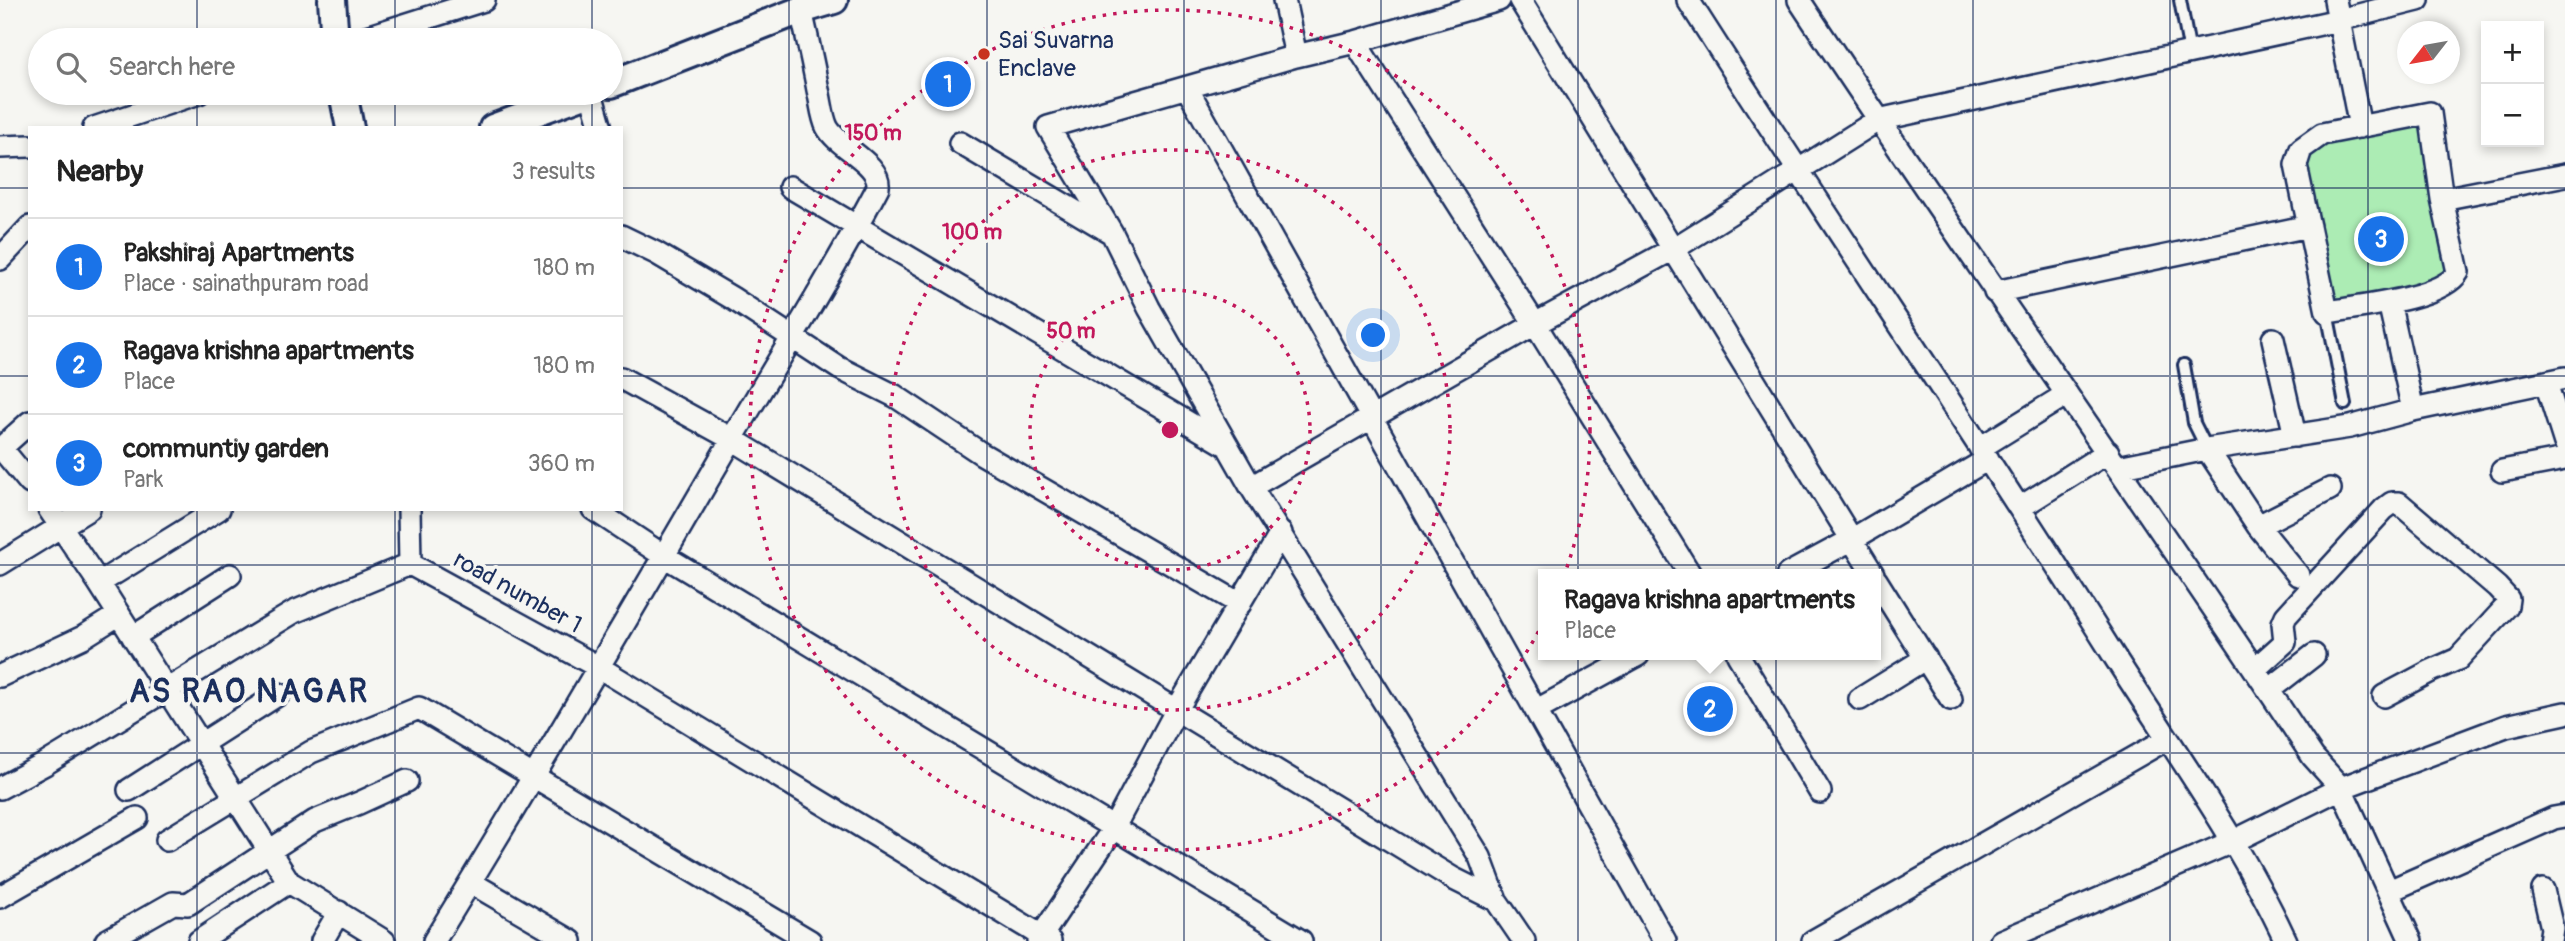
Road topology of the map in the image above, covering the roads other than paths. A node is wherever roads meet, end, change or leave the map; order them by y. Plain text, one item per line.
1 (332, 0) edge
2 (484, 0) edge
3 (1284, 0) edge
4 (1499, 0) edge
5 (1520, 0) edge
6 (1688, 0) edge
7 (1799, 0) edge
8 (2180, 0) edge
9 (2418, 0) edge
10 (820, 3) edge
11 (2337, 10) edge
12 (334, 28) edge
13 (395, 28) edge
14 (1354, 42) junction
15 (2190, 52) junction
16 (1296, 56) junction
17 (623, 79) edge
18 (1187, 88) junction
19 (163, 105) edge
20 (345, 105) edge
21 (556, 105) edge
22 (593, 105) edge
23 (1878, 120) junction
24 (100, 126) edge
25 (350, 126) edge
26 (498, 126) edge
27 (600, 126) edge
28 (2360, 127) junction
29 (960, 143) dead end
30 (28, 146) edge
31 (0, 147) edge
32 (1797, 171) junction
33 (2565, 175) edge
34 (790, 187) dead end
35 (2442, 199) junction
36 (858, 225) junction
37 (2309, 226) junction
38 (28, 229) edge
39 (1112, 233) junction
40 (623, 237) edge
41 (1675, 248) junction
42 (0, 259) edge
43 (1995, 292) junction
44 (2389, 302) junction
45 (2327, 312) junction
46 (1535, 324) junction
47 (793, 339) junction
48 (2273, 339) dead end
49 (2184, 365) dead end
50 (623, 379) edge
51 (2556, 381) edge
52 (2067, 394) junction
53 (2345, 404) dead end
54 (2413, 410) junction
55 (1373, 415) junction
56 (28, 424) edge
57 (2295, 436) junction
58 (732, 439) junction
59 (2565, 443) edge
60 (1228, 447) junction
61 (1, 448) edge
62 (2207, 449) junction
63 (1984, 454) junction
64 (2565, 459) edge
65 (2113, 460) junction
66 (2502, 471) dead end
67 (28, 481) edge
68 (1251, 487) junction
69 (2330, 489) dead end
70 (2021, 507) junction
71 (50, 511) edge
72 (86, 511) edge
73 (216, 511) edge
74 (409, 511) edge
75 (596, 511) edge
76 (2258, 526) junction
77 (62, 527) junction
78 (1281, 533) junction
79 (1852, 540) junction
80 (664, 556) junction
81 (0, 564) edge
82 (410, 564) junction
83 (1686, 569) edge
84 (1797, 569) edge
85 (1870, 569) edge
86 (230, 575) dead end
87 (2298, 575) dead end
88 (99, 583) junction
89 (1881, 588) edge
90 (1240, 604) junction
91 (118, 615) junction
92 (133, 637) junction
93 (2314, 655) dead end
94 (1926, 658) junction
95 (1629, 660) edge
96 (1741, 660) edge
97 (600, 668) junction
98 (2255, 669) junction
99 (0, 676) edge
100 (165, 690) junction
101 (2269, 690) junction
102 (279, 694) dead end
103 (2384, 696) dead end
104 (1860, 699) dead end
105 (1951, 699) dead end
106 (1537, 710) junction
107 (1176, 711) junction
108 (2565, 713) edge
109 (2166, 739) junction
110 (200, 744) junction
111 (536, 776) junction
112 (407, 781) dead end
113 (0, 788) edge
114 (2341, 788) junction
115 (129, 790) dead end
116 (1820, 792) dead end
117 (236, 798) junction
118 (2565, 816) edge
119 (137, 818) dead end
120 (1113, 829) junction
121 (167, 840) dead end
122 (2234, 841) junction
123 (267, 850) junction
124 (289, 882) junction
125 (470, 882) junction
126 (2543, 890) dead end
127 (2389, 891) junction
128 (0, 898) edge
129 (1496, 900) junction
130 (339, 912) junction
131 (1043, 939) edge
132 (2280, 939) edge
133 (106, 941) edge
134 (199, 941) edge
135 (322, 941) edge
136 (384, 941) edge
137 (434, 941) edge
138 (571, 941) edge
139 (810, 941) edge
140 (1301, 941) edge
141 (1524, 941) edge
142 (1665, 941) edge
143 (1814, 941) edge
144 (2001, 941) edge
145 (2411, 941) edge
146 (2550, 941) edge

1 - 12 street
2 - 13 street
3 - 16 street
4 - 14 street
5 - 41 street
6 - 32 street
7 - 23 street
8 - 15 lane
9 - 11 street
10 - 17 street
10 - 36 street
11 - 15 street
11 - 28 street
14 - 16 street
14 - 46 street
15 - 23 street
16 - 18 street
18 - 39 street
18 - 55 street
19 - 24 street
20 - 25 street
21 - 26 street
22 - 27 street
23 - 32 street
23 - 43 street
28 - 35 street
28 - 37 street
29 - 39 street
30 - 31 street
32 - 41 street
32 - 63 street
33 - 35 street
34 - 36 street
35 - 44 street
36 - 47 street
36 - 60 street
37 - 43 street
37 - 45 street
38 - 42 street
39 - 60 street
40 - 47 street
41 - 46 street
41 - 79 street
43 - 52 street
44 - 45 street
44 - 54 street
45 - 53 lane
46 - 55 street
46 - 83 street
47 - 58 street
47 - 90 street
48 - 57 street
49 - 62 lane
50 - 58 street
51 - 54 street
51 - 59 street
52 - 63 street
52 - 65 street
54 - 57 street
55 - 68 street
55 - 106 street
56 - 61 street
57 - 62 street
58 - 80 street
58 - 107 street
60 - 68 street
61 - 67 street
62 - 65 street
62 - 76 street
63 - 70 street
63 - 79 street
64 - 66 street
65 - 70 street
65 - 98 street
68 - 78 street
69 - 76 street
70 - 109 street
71 - 77 street
72 - 77 street
73 - 88 street
74 - 82 street
75 - 80 street
76 - 87 street
77 - 81 street
77 - 88 street
78 - 90 street
78 - 129 street
79 - 84 street
79 - 85 street
80 - 97 street
80 - 120 street
82 - 97 street, road number 1
82 - 100 street
86 - 92 street
88 - 91 street
89 - 94 street
90 - 107 street
91 - 92 street
91 - 99 street
92 - 100 street
93 - 101 street
94 - 104 street
94 - 105 street
95 - 106 street
96 - 116 street
97 - 111 street
97 - 131 street, road number 1
98 - 101 street
98 - 103 street
100 - 110 street
100 - 113 street
101 - 114 street
102 - 110 street
106 - 142 street
107 - 120 street
107 - 129 street
108 - 114 street
109 - 122 street
109 - 143 street
110 - 115 street
110 - 117 street
111 - 117 street
111 - 125 street
111 - 139 street
112 - 123 street
114 - 122 street
114 - 127 street
117 - 121 street
117 - 123 street
118 - 127 street
119 - 128 street
120 - 131 street
120 - 140 street
122 - 132 street
122 - 144 street
123 - 124 street
123 - 133 street
124 - 130 street
124 - 134 street
125 - 137 street
125 - 138 street
126 - 146 street
127 - 145 street
129 - 141 street
130 - 135 street
130 - 136 street

